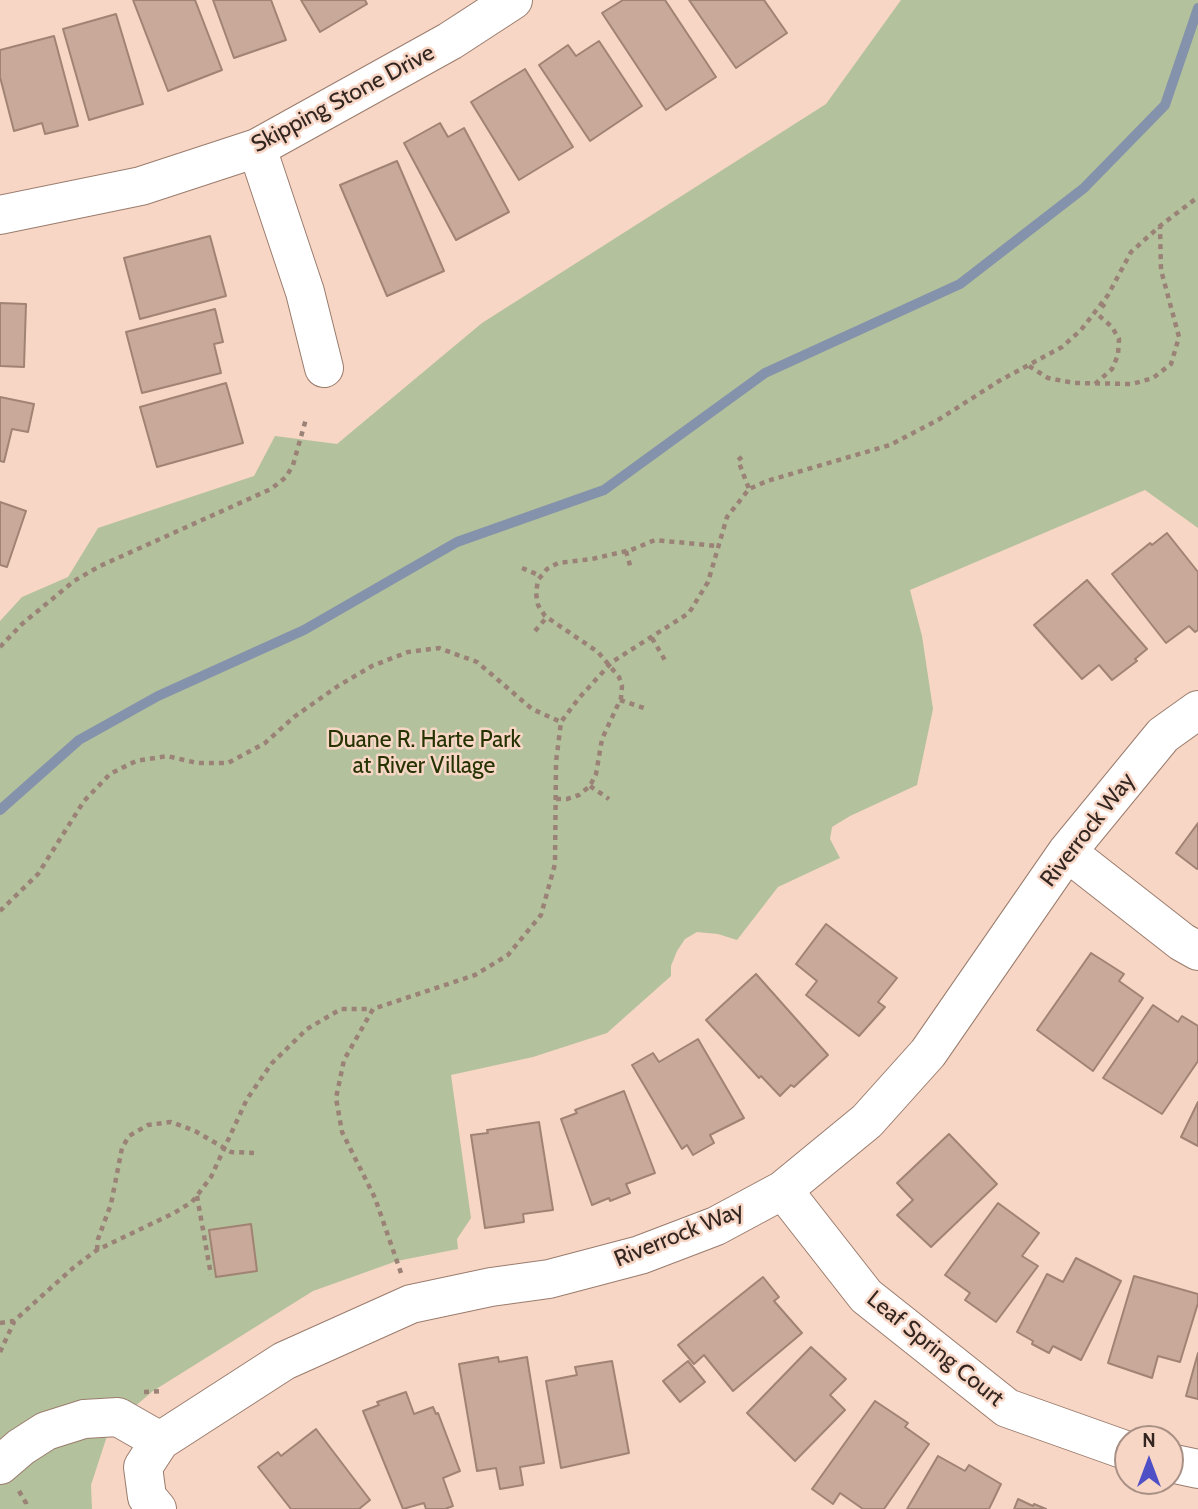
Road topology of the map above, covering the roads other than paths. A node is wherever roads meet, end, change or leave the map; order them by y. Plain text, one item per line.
1 (513, 0) edge
2 (257, 148) junction
3 (0, 215) edge
4 (324, 368) dead end
5 (1198, 710) edge
6 (1067, 852) junction
7 (1198, 951) edge
8 (783, 1190) junction
9 (160, 1441) junction
10 (1114, 1446) edge
11 (0, 1465) edge
12 (152, 1503) edge

1 - 2 street, Skipping Stone Drive
2 - 3 street, Skipping Stone Drive
2 - 4 street
5 - 6 street, Riverrock Way
6 - 7 street
6 - 8 street, Riverrock Way
8 - 9 street, Riverrock Way
8 - 10 street, Leaf Spring Court
9 - 11 street
9 - 12 street, Riverrock Way

